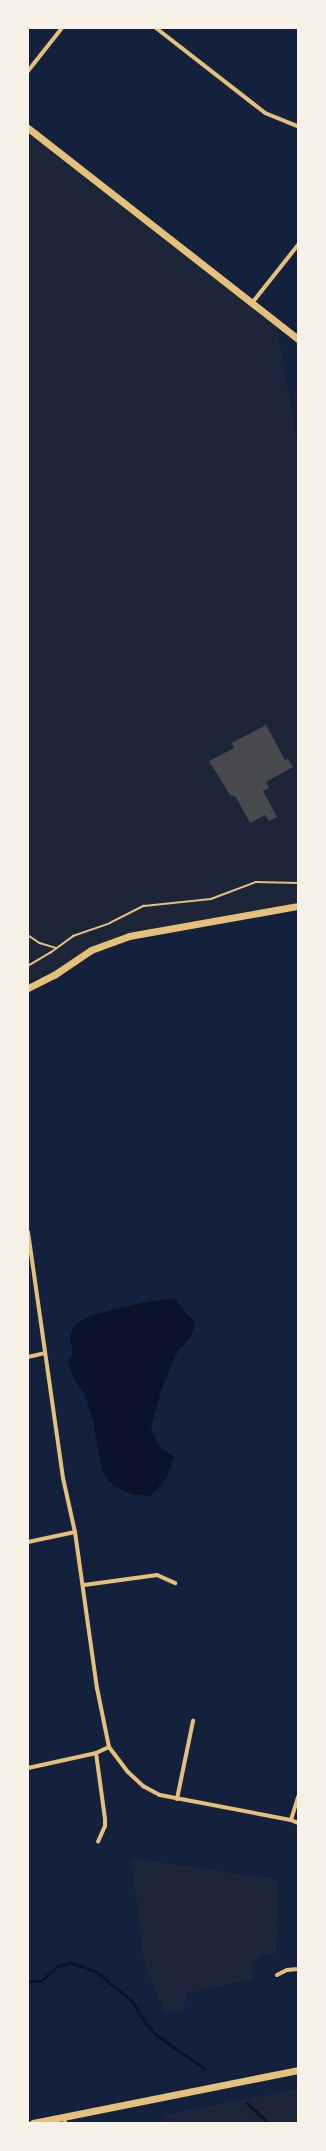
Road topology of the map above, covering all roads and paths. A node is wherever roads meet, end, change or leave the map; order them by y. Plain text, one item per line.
1 (62, 28) edge
2 (156, 28) edge
3 (28, 71) edge
4 (298, 126) edge
5 (28, 128) edge
6 (298, 245) edge
7 (252, 304) junction
8 (298, 339) edge
9 (298, 883) edge
10 (298, 906) edge
11 (28, 934) edge
12 (56, 948) junction
13 (28, 966) edge
14 (28, 988) edge
15 (28, 1232) edge
16 (45, 1353) junction
17 (28, 1357) edge
18 (76, 1532) junction
19 (28, 1542) edge
20 (174, 1583) dead end
21 (84, 1585) junction
22 (193, 1721) dead end
23 (109, 1747) junction
24 (96, 1753) junction
25 (28, 1768) edge
26 (298, 1797) edge
27 (177, 1799) junction
28 (292, 1820) junction
29 (298, 1824) edge
30 (98, 1842) dead end
31 (298, 1969) edge
32 (277, 1975) dead end
33 (298, 2070) edge
34 (64, 2120) edge
35 (33, 2123) edge

1 - 3 street
2 - 4 street
5 - 7 street
6 - 7 street
7 - 8 street
9 - 12 path
10 - 14 street
11 - 12 path
12 - 13 path
15 - 16 street
16 - 17 street
16 - 18 street
18 - 19 street
18 - 21 street
20 - 21 street
21 - 23 street
22 - 27 street
23 - 24 street
23 - 27 street
24 - 25 street
24 - 30 street
26 - 28 street
27 - 28 street
28 - 29 street
31 - 32 street
33 - 34 street
34 - 35 street

